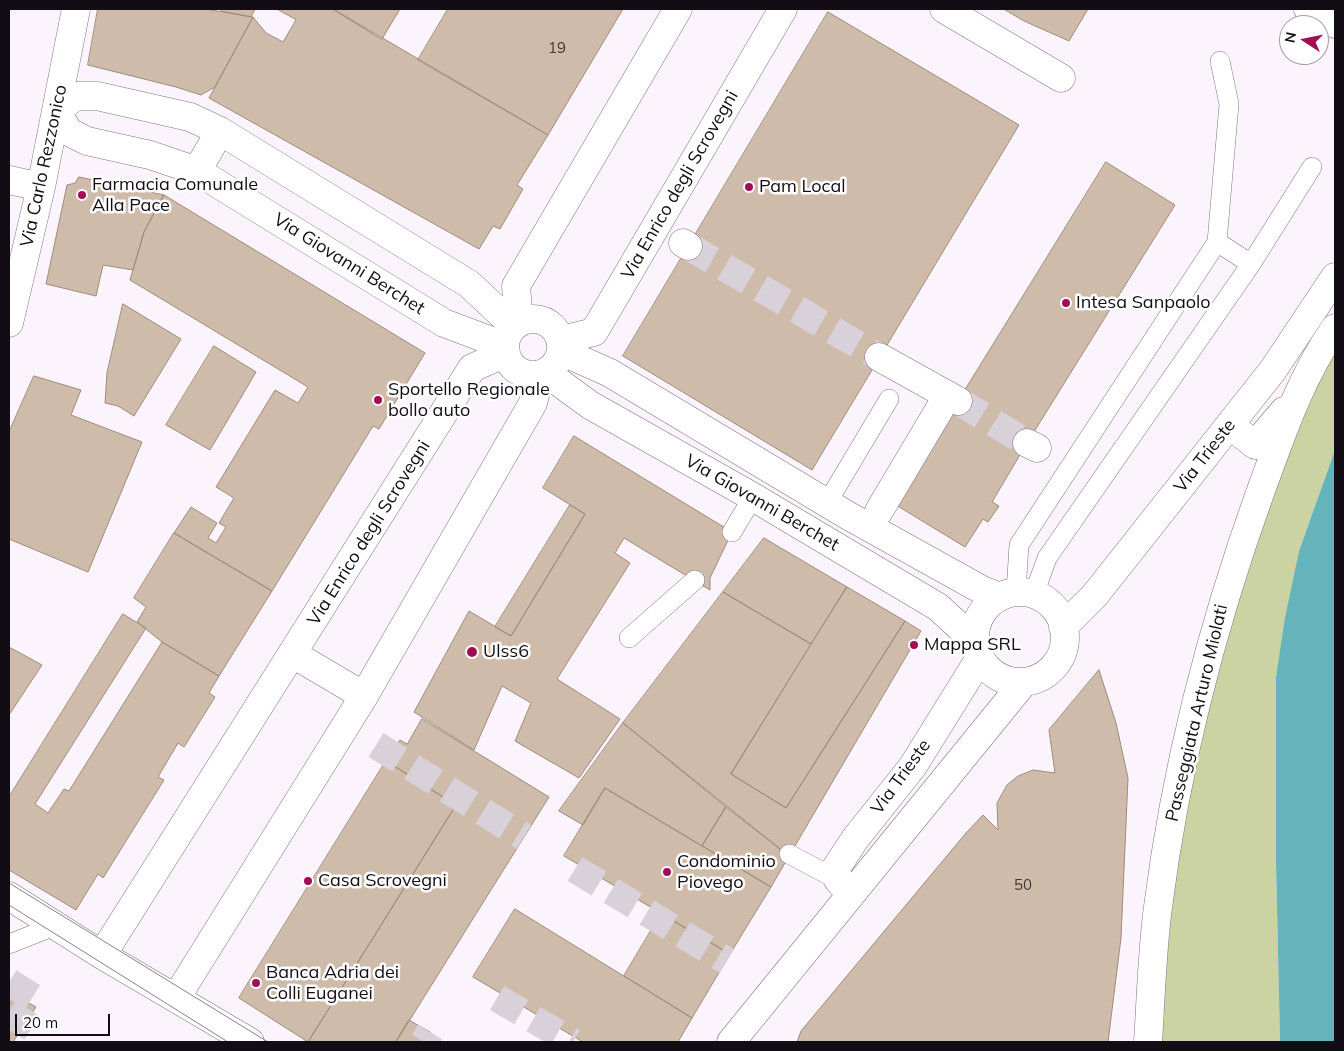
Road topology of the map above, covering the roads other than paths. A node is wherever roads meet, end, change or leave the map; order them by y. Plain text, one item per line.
1 (76, 9) edge
2 (678, 9) edge
3 (783, 9) edge
4 (944, 9) edge
5 (1308, 9) edge
6 (1335, 24) edge
7 (1220, 61) dead end
8 (1061, 78) dead end
9 (56, 111) junction
10 (220, 131) junction
11 (1312, 167) dead end
12 (197, 171) junction
13 (9, 180) edge
14 (41, 187) junction
15 (1217, 242) junction
16 (1251, 264) junction
17 (1335, 277) edge
18 (9, 324) edge
19 (1335, 328) edge
20 (511, 337) junction
21 (561, 345) junction
22 (883, 360) tunnel mouth
23 (542, 373) junction
24 (1297, 395) junction
25 (888, 399) dead end
26 (1230, 425) junction
27 (753, 497) junction
28 (827, 504) junction
29 (879, 510) dead end
30 (732, 532) dead end
31 (695, 580) dead end
32 (1016, 594) junction
33 (1063, 627) junction
34 (629, 638) dead end
35 (978, 649) junction
36 (293, 654) junction
37 (1024, 682) junction
38 (364, 696) junction
39 (789, 854) dead end
40 (845, 887) junction
41 (9, 896) edge
42 (57, 925) junction
43 (9, 944) edge
44 (102, 955) junction
45 (176, 998) junction
46 (250, 1042) edge
47 (731, 1042) edge
48 (1148, 1042) edge

1 - 9 street, Via Carlo Rezzonico
2 - 20 street
3 - 21 street, Via Enrico degli Scrovegni
4 - 8 street
5 - 6 street
7 - 15 lane
9 - 10 street
9 - 12 street, Via Giovanni Berchet
9 - 14 street, Via Carlo Rezzonico
10 - 12 street
10 - 20 street
11 - 16 lane, Via Trieste
12 - 20 street, Via Giovanni Berchet
13 - 14 street
14 - 18 street, Via Carlo Rezzonico
15 - 16 lane
15 - 32 lane
16 - 32 lane, Via Trieste
17 - 26 street, Via Trieste
19 - 24 street, Passeggiata Arturo Miolati
20 - 21 street, Via Enrico degli Scrovegni
20 - 23 street
20 - 36 street, Via Enrico degli Scrovegni
21 - 23 street
21 - 28 street, Via Giovanni Berchet
22 - 29 street
23 - 27 street, Via Giovanni Berchet
23 - 38 street
24 - 26 street, Passeggiata Arturo Miolati
24 - 48 street, Passeggiata Arturo Miolati
25 - 28 lane
26 - 33 street, Via Trieste
27 - 30 lane
27 - 35 street, Via Giovanni Berchet
28 - 32 street, Via Giovanni Berchet
31 - 34 lane
32 - 33 street, Via Trieste
32 - 35 street, Via Trieste
33 - 37 street, Via Trieste
35 - 37 street
35 - 40 street, Via Trieste
36 - 38 street
36 - 44 street, Via Enrico degli Scrovegni
37 - 40 street, Via Trieste
38 - 45 street
39 - 40 lane
40 - 47 street, Via Trieste
41 - 42 street
42 - 43 lane
42 - 44 street
44 - 45 street
45 - 46 street

